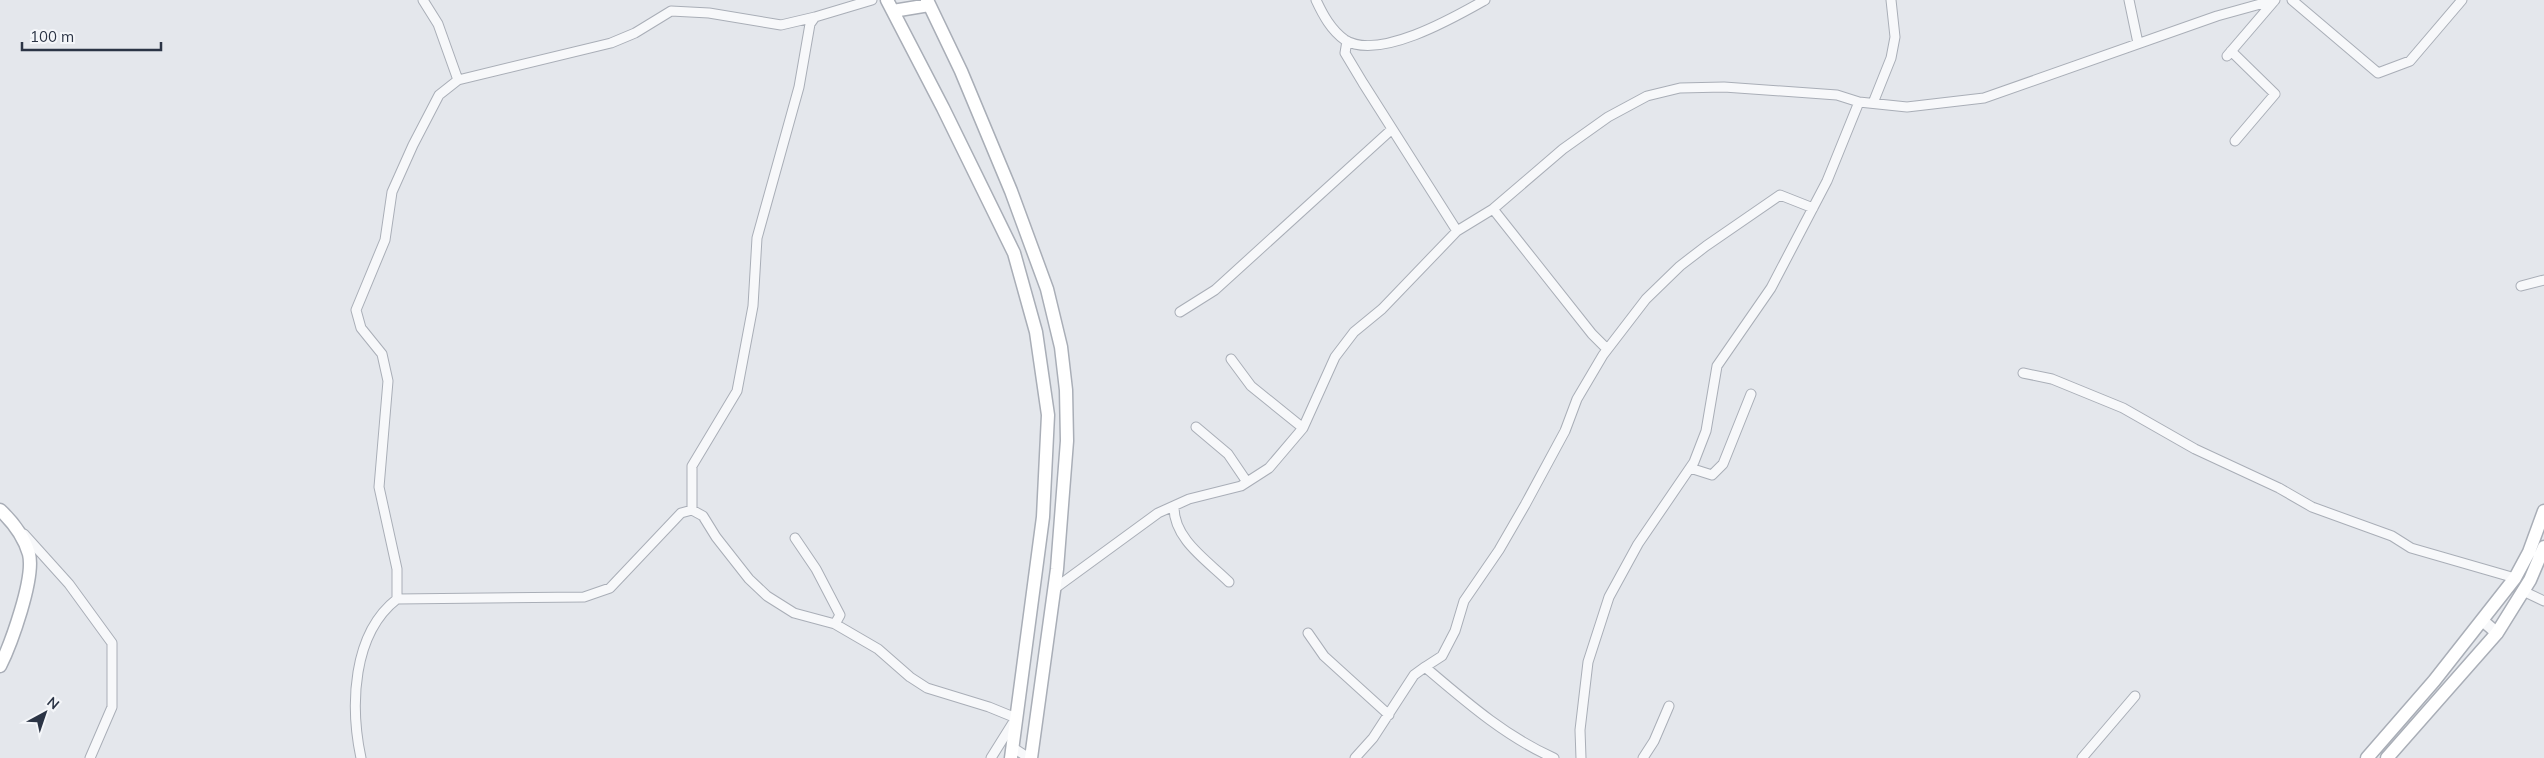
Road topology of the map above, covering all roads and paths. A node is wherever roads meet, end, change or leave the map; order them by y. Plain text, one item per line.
1 (423, 0) edge
2 (872, 0) edge
3 (1316, 0) edge
4 (1485, 0) edge
5 (1891, 0) edge
6 (2130, 0) edge
7 (2275, 0) edge
8 (2292, 0) edge
9 (2462, 0) edge
10 (928, 2) edge
11 (890, 6) edge
12 (815, 17) junction
13 (1347, 41) junction
14 (2138, 43) junction
15 (458, 80) junction
16 (1858, 102) junction
17 (1873, 103) junction
18 (1391, 130) junction
19 (2235, 142) dead end
20 (1813, 208) junction
21 (1494, 209) junction
22 (1457, 231) junction
23 (2544, 280) edge
24 (2521, 286) dead end
25 (1180, 312) dead end
26 (1607, 349) junction
27 (1231, 360) dead end
28 (2023, 373) dead end
29 (1751, 394) dead end
30 (1196, 428) dead end
31 (1304, 428) junction
32 (1690, 468) junction
33 (1247, 482) junction
34 (1174, 506) junction
35 (0, 510) edge
36 (692, 510) junction
37 (2544, 511) edge
38 (15, 524) junction
39 (795, 538) dead end
40 (2544, 547) edge
41 (2515, 578) junction
42 (1230, 582) dead end
43 (1054, 589) junction
44 (2523, 591) junction
45 (397, 599) junction
46 (2544, 602) edge
47 (2483, 621) junction
48 (835, 624) junction
49 (1308, 633) dead end
50 (2497, 633) junction
51 (0, 666) edge
52 (1425, 667) junction
53 (2135, 696) dead end
54 (1669, 706) dead end
55 (1389, 715) junction
56 (1016, 718) junction
57 (1012, 752) edge
58 (90, 758) edge
59 (361, 758) edge
60 (991, 758) edge
61 (1030, 758) edge
62 (1355, 758) edge
63 (1554, 758) edge
64 (1581, 758) edge
65 (1643, 758) edge
66 (2082, 758) edge
67 (2367, 758) edge
68 (2387, 758) edge

1 - 15 street
2 - 12 street
3 - 13 street
4 - 13 street
5 - 17 street
6 - 14 street
7 - 14 street
7 - 19 street
8 - 9 street
10 - 11 main road
10 - 43 main road
11 - 56 main road
12 - 15 street
12 - 36 street
13 - 18 street
14 - 17 street
15 - 45 street
16 - 17 street
16 - 20 street
16 - 21 street
18 - 22 street
18 - 25 street
20 - 26 street
20 - 32 street
21 - 22 street
21 - 26 street
22 - 31 street
23 - 24 street
26 - 52 street
27 - 31 street
28 - 41 street
29 - 32 street
30 - 33 street
31 - 33 street
32 - 64 street
33 - 34 street
34 - 42 street
34 - 43 street
35 - 38 main road
36 - 45 street
36 - 48 street
37 - 41 main road
38 - 51 main road
38 - 58 street
39 - 48 street
40 - 44 main road
41 - 47 main road
43 - 61 main road
44 - 46 street
44 - 50 main road
45 - 59 street
47 - 50 street
47 - 67 main road
48 - 56 street
49 - 55 street
50 - 68 main road
52 - 55 street
52 - 63 street
53 - 66 street
54 - 65 street
55 - 62 street
56 - 57 main road
56 - 60 street
57 - 61 street

